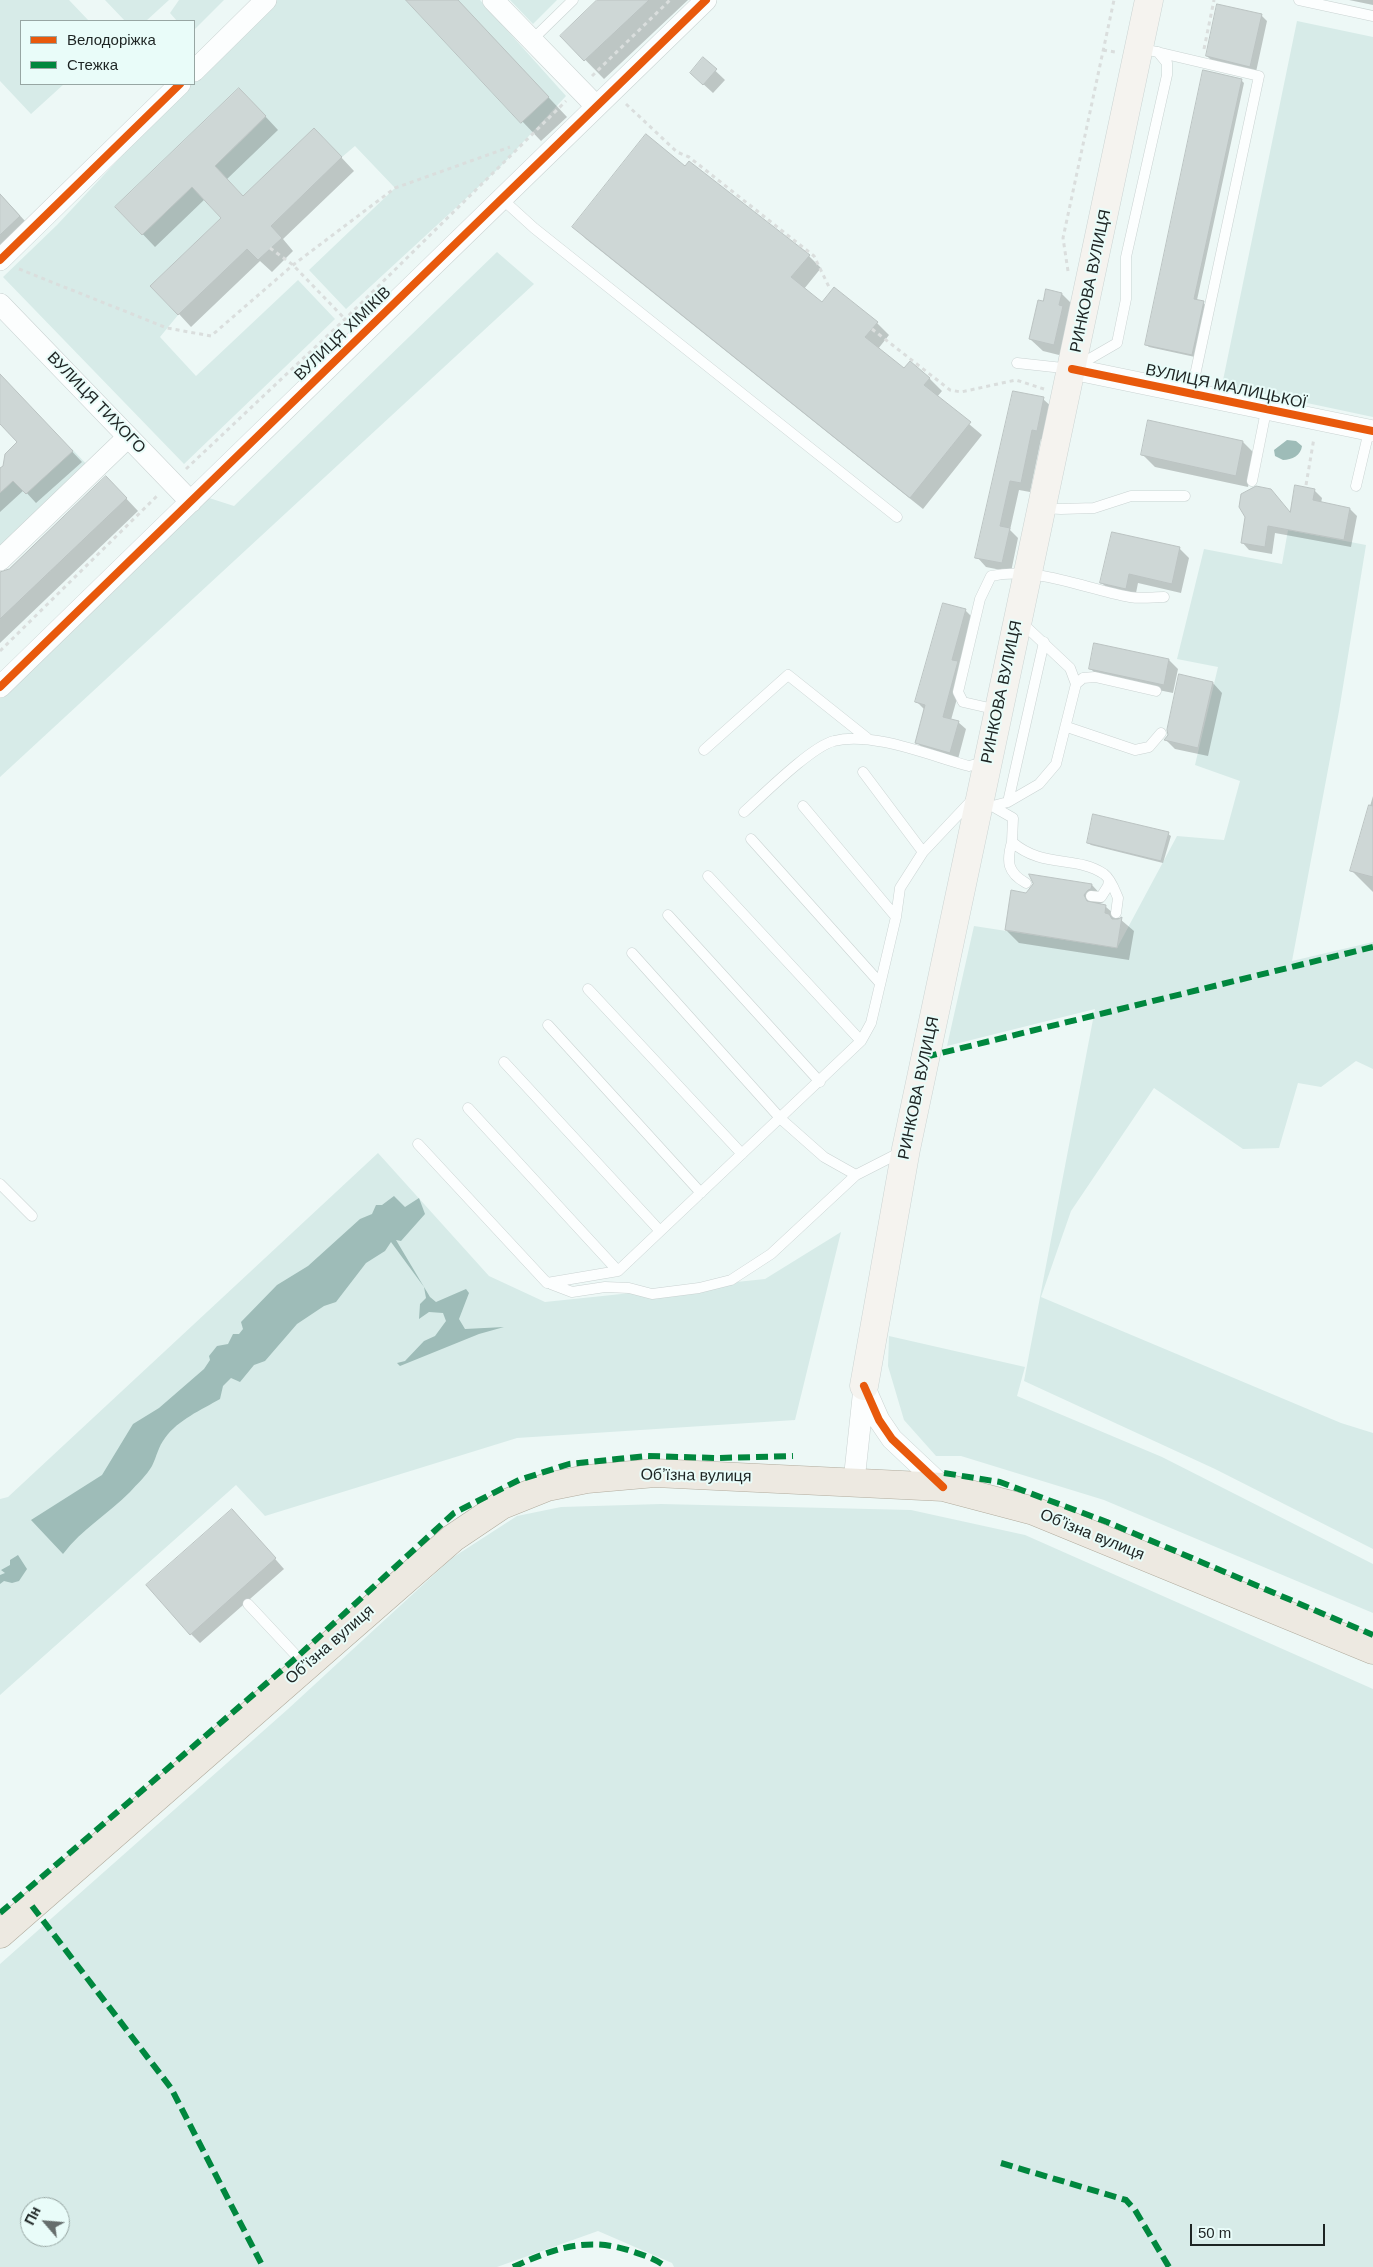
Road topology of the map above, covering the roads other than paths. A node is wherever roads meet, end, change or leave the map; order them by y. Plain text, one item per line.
1 (266, 0) edge
2 (494, 0) edge
3 (573, 0) edge
4 (706, 0) edge
5 (1149, 0) edge
6 (1300, 0) edge
7 (1373, 16) edge
8 (532, 40) junction
9 (1149, 50) junction
10 (195, 70) edge
11 (179, 85) edge
12 (590, 111) junction
13 (501, 198) junction
14 (9, 264) edge
15 (0, 304) edge
16 (1017, 363) dead end
17 (1061, 369) junction
18 (1191, 394) junction
19 (1266, 410) junction
20 (1371, 431) edge
21 (128, 437) junction
22 (1252, 481) dead end
23 (1356, 486) dead end
24 (1185, 496) dead end
25 (191, 502) junction
26 (1041, 508) junction
27 (897, 517) dead end
28 (0, 560) edge
29 (1027, 573) junction
30 (1164, 597) dead end
31 (1018, 618) junction
32 (1044, 642) junction
33 (1070, 668) junction
34 (1095, 677) junction
35 (1076, 684) junction
36 (0, 686) edge
37 (1156, 691) dead end
38 (998, 710) junction
39 (1067, 727) junction
40 (1161, 733) dead end
41 (867, 738) junction
42 (704, 750) dead end
43 (988, 761) junction
44 (864, 772) dead end
45 (984, 802) junction
46 (1008, 802) junction
47 (803, 806) dead end
48 (744, 812) dead end
49 (751, 839) dead end
50 (1012, 842) junction
51 (923, 852) junction
52 (708, 876) dead end
53 (1109, 880) junction
54 (1026, 883) dead end
55 (1091, 896) dead end
56 (1116, 913) dead end
57 (668, 915) dead end
58 (896, 917) junction
59 (632, 953) dead end
60 (880, 983) junction
61 (588, 989) dead end
62 (548, 1025) dead end
63 (861, 1041) junction
64 (504, 1062) dead end
65 (820, 1082) junction
66 (468, 1108) dead end
67 (781, 1119) junction
68 (418, 1144) dead end
69 (906, 1149) junction
70 (742, 1154) junction
71 (856, 1175) junction
72 (0, 1184) edge
73 (701, 1193) junction
74 (32, 1216) dead end
75 (660, 1231) junction
76 (618, 1271) junction
77 (547, 1283) junction
78 (864, 1386) junction
79 (854, 1481) junction
80 (943, 1487) junction
81 (248, 1604) dead end
82 (1373, 1650) edge
83 (306, 1666) junction
84 (0, 1934) edge

1 - 10 street
2 - 8 street
3 - 8 lane
4 - 12 street, ВУЛИЦЯ ХІМІКІВ
5 - 9 main road, РИНКОВА ВУЛИЦЯ
6 - 7 lane
8 - 12 street
9 - 17 main road, РИНКОВА ВУЛИЦЯ
9 - 17 lane
9 - 18 lane
11 - 14 street
12 - 13 street, ВУЛИЦЯ ХІМІКІВ
13 - 25 street, ВУЛИЦЯ ХІМІКІВ
13 - 27 lane
15 - 21 street, ВУЛИЦЯ ТИХОГО
16 - 17 lane
17 - 18 street, ВУЛИЦЯ МАЛИЦЬКОЇ
17 - 26 main road, РИНКОВА ВУЛИЦЯ
18 - 19 street, ВУЛИЦЯ МАЛИЦЬКОЇ
19 - 20 street, ВУЛИЦЯ МАЛИЦЬКОЇ
19 - 22 lane
20 - 23 lane
21 - 25 street, ВУЛИЦЯ ТИХОГО
21 - 28 street
24 - 26 lane
25 - 36 street, ВУЛИЦЯ ХІМІКІВ
26 - 29 main road, РИНКОВА ВУЛИЦЯ
29 - 30 lane
29 - 31 main road, РИНКОВА ВУЛИЦЯ
29 - 38 lane
31 - 32 lane
31 - 38 main road, РИНКОВА ВУЛИЦЯ
32 - 33 lane
32 - 46 lane
33 - 34 lane
33 - 35 lane
34 - 35 lane
34 - 37 lane
35 - 39 lane
38 - 43 main road, РИНКОВА ВУЛИЦЯ
39 - 40 lane
39 - 46 lane
41 - 42 lane
41 - 43 lane
41 - 48 lane
43 - 45 main road, РИНКОВА ВУЛИЦЯ
44 - 51 lane
45 - 46 lane
45 - 50 lane
45 - 51 lane
45 - 69 main road, РИНКОВА ВУЛИЦЯ
47 - 58 lane
49 - 60 lane
50 - 53 lane
50 - 54 lane
51 - 58 lane
52 - 63 lane
53 - 55 lane
53 - 56 lane
57 - 65 lane
58 - 60 lane
59 - 67 lane
60 - 63 lane
61 - 70 lane
62 - 73 lane
63 - 65 lane
64 - 75 lane
65 - 67 lane
66 - 76 lane
67 - 70 lane
67 - 71 lane
68 - 77 lane
69 - 71 lane
69 - 78 main road, РИНКОВА ВУЛИЦЯ
70 - 73 lane
71 - 77 lane
72 - 74 lane
73 - 75 lane
75 - 76 lane
76 - 77 lane
78 - 79 street, РИНКОВА ВУЛИЦЯ
78 - 80 street
79 - 80 main road, Обʼїзна вулиця
79 - 83 main road, Обʼїзна вулиця
80 - 82 main road, Обʼїзна вулиця
81 - 83 lane
83 - 84 main road, Обʼїзна вулиця

